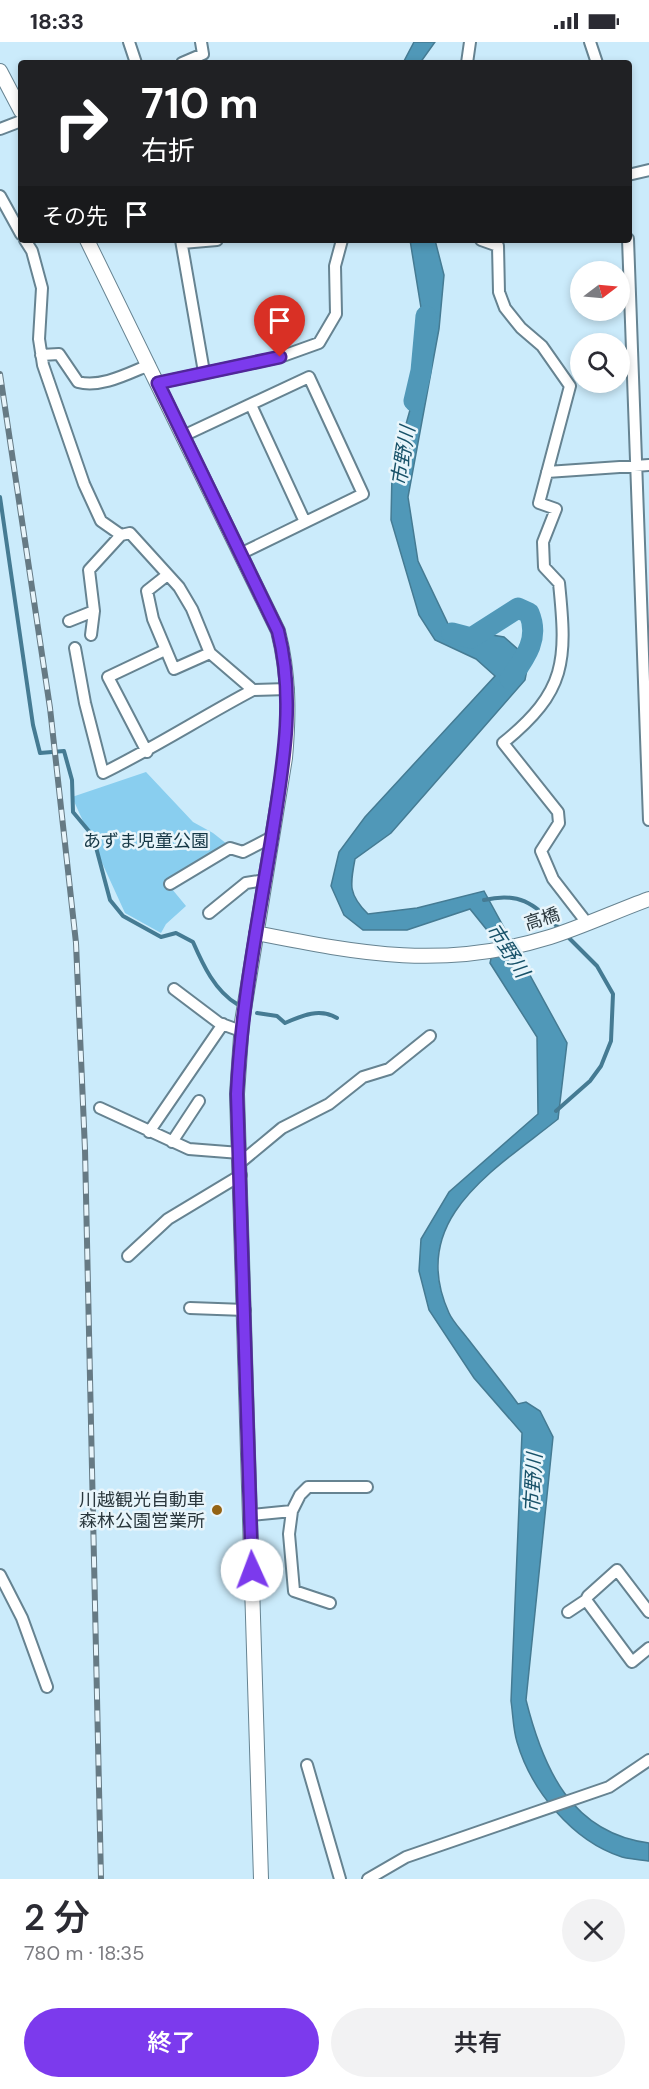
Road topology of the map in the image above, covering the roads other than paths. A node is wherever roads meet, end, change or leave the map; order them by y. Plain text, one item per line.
1 (129, 42) edge
2 (201, 42) edge
3 (470, 42) edge
4 (590, 42) edge
5 (135, 60) edge
6 (189, 60) edge
7 (467, 60) edge
8 (596, 60) edge
9 (0, 71) edge
10 (18, 105) edge
11 (18, 122) edge
12 (0, 129) edge
13 (649, 170) edge
14 (632, 174) edge
15 (0, 196) edge
16 (18, 229) edge
17 (27, 243) edge
18 (88, 243) edge
19 (181, 243) edge
20 (341, 243) edge
21 (490, 243) edge
22 (628, 243) edge
23 (41, 355) junction
24 (149, 365) junction
25 (204, 372) junction
26 (158, 383) junction
27 (251, 405) junction
28 (183, 436) junction
29 (637, 465) junction
30 (649, 465) edge
31 (548, 472) junction
32 (305, 522) junction
33 (121, 535) junction
34 (240, 554) junction
35 (166, 576) junction
36 (94, 610) junction
37 (69, 621) dead end
38 (91, 635) dead end
39 (75, 648) dead end
40 (165, 650) junction
41 (210, 653) junction
42 (288, 689) junction
43 (253, 690) junction
44 (147, 752) junction
45 (649, 820) edge
46 (272, 837) junction
47 (265, 879) junction
48 (170, 884) dead end
49 (649, 899) edge
50 (209, 913) dead end
51 (587, 922) junction
52 (256, 933) junction
53 (174, 989) dead end
54 (223, 1024) junction
55 (241, 1031) junction
56 (430, 1036) dead end
57 (199, 1101) dead end
58 (100, 1108) dead end
59 (149, 1132) junction
60 (172, 1142) junction
61 (241, 1163) junction
62 (128, 1256) dead end
63 (190, 1308) dead end
64 (245, 1310) junction
65 (367, 1487) dead end
66 (292, 1511) junction
67 (251, 1515) junction
68 (0, 1575) edge
69 (586, 1600) junction
70 (330, 1603) dead end
71 (568, 1612) dead end
72 (649, 1612) edge
73 (649, 1648) edge
74 (47, 1687) dead end
75 (649, 1760) edge
76 (306, 1765) dead end
77 (261, 1879) edge
78 (340, 1879) edge
79 (368, 1879) edge

1 - 5 street
2 - 6 street
3 - 7 street
4 - 8 street
9 - 10 street
11 - 12 street
13 - 14 street
15 - 16 street
17 - 23 street
18 - 24 street
19 - 25 street
20 - 25 street
21 - 31 street
22 - 29 street
23 - 24 street
23 - 33 street
24 - 26 street
25 - 26 street
26 - 28 street
27 - 28 street
27 - 32 street
27 - 32 street
28 - 34 street
29 - 30 street
29 - 31 street
29 - 45 street
31 - 51 street
32 - 34 street
33 - 35 street
33 - 36 street
34 - 42 street
35 - 40 street
35 - 41 street
36 - 37 street
36 - 38 street
39 - 44 street
40 - 41 street
40 - 44 street
41 - 43 street
42 - 43 street
42 - 46 street
43 - 44 street
46 - 47 street
46 - 48 street
47 - 50 street
47 - 52 street
49 - 51 street, 高橋
51 - 52 street, 高橋
52 - 55 street
53 - 54 street
54 - 55 street
54 - 59 street
55 - 61 street
56 - 61 street
57 - 60 street
58 - 59 street
59 - 60 street
60 - 61 street
61 - 62 street
61 - 64 street
63 - 64 street
64 - 67 street
65 - 66 street
66 - 67 street
66 - 70 street
67 - 77 street
68 - 74 street
69 - 71 street
69 - 72 street
69 - 73 street
75 - 79 street
76 - 78 street

